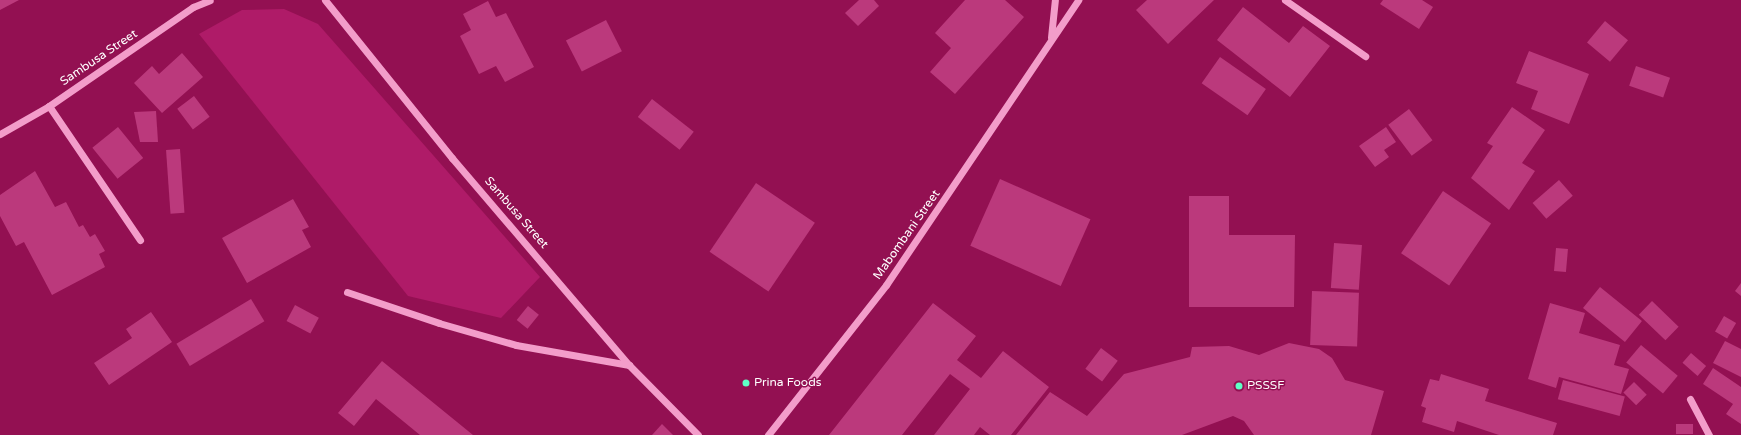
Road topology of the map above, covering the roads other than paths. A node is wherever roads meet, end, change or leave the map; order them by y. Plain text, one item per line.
1 (210, 0) edge
2 (327, 0) edge
3 (1055, 0) edge
4 (1078, 0) edge
5 (1285, 0) edge
6 (1051, 39) junction
7 (1365, 56) dead end
8 (49, 106) junction
9 (0, 134) edge
10 (140, 240) dead end
11 (347, 292) dead end
12 (629, 365) junction
13 (1690, 399) dead end
14 (698, 435) edge
15 (768, 435) edge
16 (1709, 435) edge

1 - 8 street, Sambusa Street
2 - 12 street, Sambusa Street
3 - 6 street, Mabombani Street
4 - 6 street, Mabombani Street
5 - 7 street
6 - 15 street, Mabombani Street
8 - 9 street, Sambusa Street
8 - 10 street
11 - 12 street
12 - 14 street, Sambusa Street
13 - 16 street

